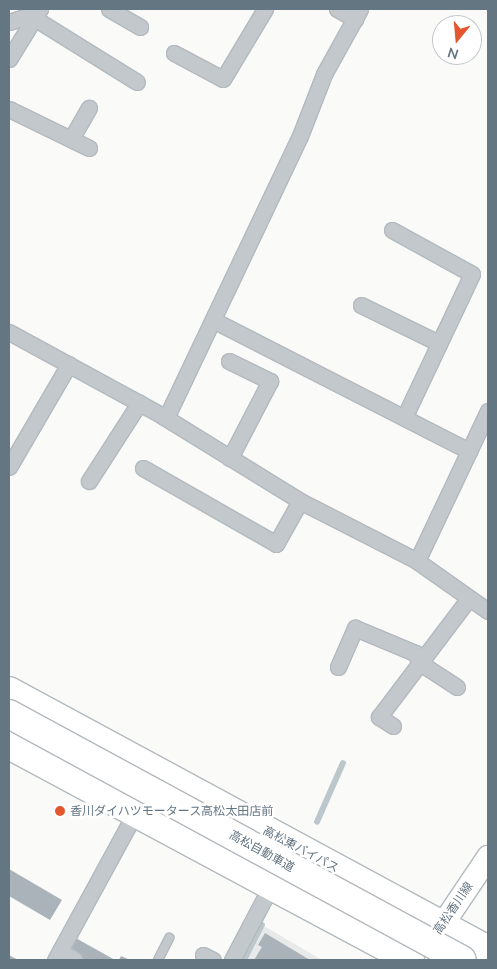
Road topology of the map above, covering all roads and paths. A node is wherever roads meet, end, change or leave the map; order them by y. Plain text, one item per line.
1 (108, 9) edge
2 (265, 9) edge
3 (337, 9) edge
4 (37, 13) edge
5 (358, 14) edge
6 (9, 22) edge
7 (140, 27) dead end
8 (174, 53) dead end
9 (9, 59) edge
10 (137, 82) dead end
11 (89, 108) dead end
12 (9, 109) edge
13 (71, 140) junction
14 (90, 148) dead end
15 (392, 230) dead end
16 (361, 305) dead end
17 (213, 320) junction
18 (9, 332) edge
19 (439, 343) junction
20 (229, 361) dead end
21 (69, 364) junction
22 (139, 403) junction
23 (488, 411) edge
24 (166, 418) junction
25 (404, 418) junction
26 (469, 451) junction
27 (230, 458) junction
28 (9, 467) edge
29 (143, 468) dead end
30 (89, 481) dead end
31 (300, 501) junction
32 (417, 561) junction
33 (469, 598) junction
34 (488, 611) edge
35 (420, 663) junction
36 (338, 666) dead end
37 (457, 687) dead end
38 (9, 691) edge
39 (9, 714) edge
40 (393, 726) dead end
41 (9, 745) edge
42 (9, 762) edge
43 (128, 826) junction
44 (488, 856) edge
45 (264, 900) junction
46 (442, 925) junction
47 (170, 938) dead end
48 (488, 950) edge
49 (57, 956) edge
50 (75, 960) edge
51 (158, 960) edge
52 (232, 960) edge
53 (375, 960) edge
54 (410, 960) edge
55 (418, 960) edge
56 (462, 960) edge

1 - 7 street
2 - 8 street
3 - 5 street
4 - 6 street
4 - 9 street
4 - 10 street
5 - 17 street
11 - 13 street
12 - 13 street
13 - 14 street
15 - 19 street
16 - 19 street
17 - 24 street
17 - 25 street
18 - 21 street
19 - 25 street
20 - 27 street
21 - 22 street
21 - 28 street
22 - 24 street
22 - 30 street
23 - 26 street
24 - 27 street
25 - 26 street
26 - 32 street
27 - 31 street
29 - 31 street
31 - 32 street
32 - 33 street
33 - 34 street
33 - 35 street
35 - 36 street
35 - 37 street
35 - 40 street
38 - 46 highway, 高松東バイパス
39 - 56 highway, 高松自動車道, bridge
41 - 54 highway, 高松自動車道
42 - 43 highway
43 - 45 highway
43 - 49 street
44 - 46 main road, 高松香川線
45 - 52 street
45 - 53 highway
46 - 48 highway, 高松東バイパス
46 - 55 main road, 高松香川線
47 - 51 lane
49 - 50 street

